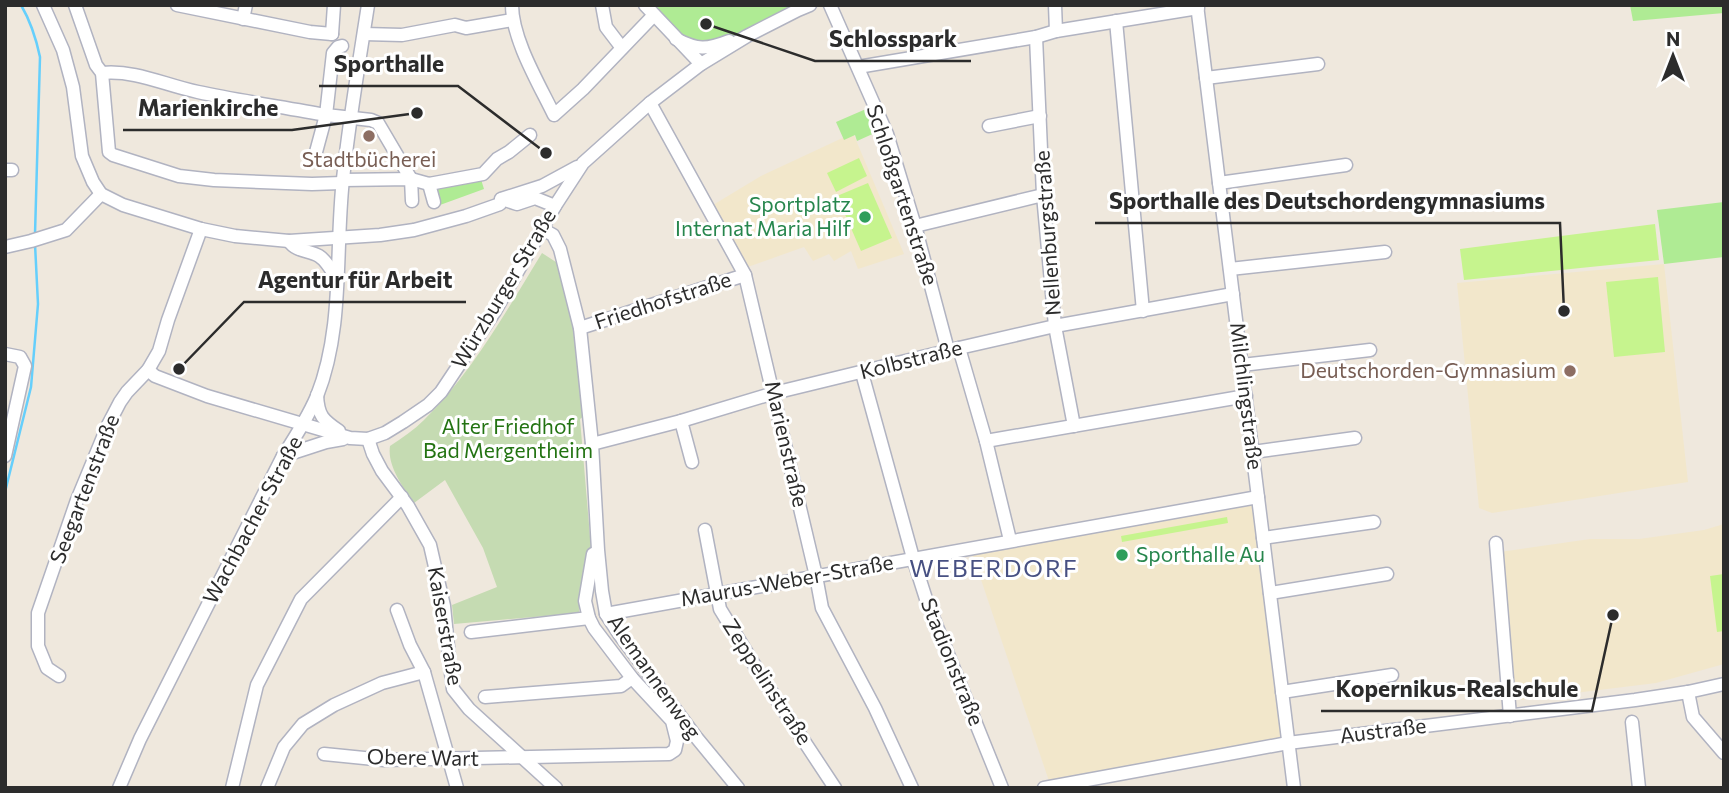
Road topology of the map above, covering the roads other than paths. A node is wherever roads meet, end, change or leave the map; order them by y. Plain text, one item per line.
1 (43, 5) edge
2 (75, 5) edge
3 (177, 5) edge
4 (246, 5) edge
5 (334, 5) edge
6 (368, 5) edge
7 (512, 5) edge
8 (602, 5) edge
9 (830, 5) edge
10 (1055, 5) edge
11 (804, 7) edge
12 (1198, 7) edge
13 (649, 10) edge
14 (243, 19) junction
15 (512, 20) junction
16 (1116, 21) junction
17 (1056, 31) junction
18 (332, 34) junction
19 (364, 34) junction
20 (1036, 37) junction
21 (680, 42) junction
22 (342, 46) junction
23 (362, 47) junction
24 (622, 48) junction
25 (701, 64) junction
26 (1318, 64) dead end
27 (858, 67) junction
28 (102, 73) junction
29 (683, 77) junction
30 (1206, 78) junction
31 (650, 103) junction
32 (326, 115) junction
33 (1040, 116) junction
34 (351, 118) junction
35 (989, 126) dead end
36 (530, 135) dead end
37 (316, 152) dead end
38 (583, 163) junction
39 (1346, 164) dead end
40 (411, 179) junction
41 (343, 182) junction
42 (429, 184) junction
43 (1219, 184) junction
44 (101, 194) junction
45 (1043, 195) junction
46 (502, 199) junction
47 (412, 201) dead end
48 (434, 202) dead end
49 (555, 206) junction
50 (915, 226) junction
51 (201, 229) junction
52 (542, 229) junction
53 (339, 238) junction
54 (289, 242) junction
55 (5, 247) edge
56 (1385, 252) dead end
57 (1230, 269) junction
58 (745, 275) junction
59 (337, 279) junction
60 (1233, 295) junction
61 (1143, 311) junction
62 (1055, 326) junction
63 (580, 328) junction
64 (953, 349) junction
65 (1370, 350) dead end
66 (5, 354) edge
67 (1242, 365) junction
68 (148, 370) junction
69 (862, 373) junction
70 (774, 393) junction
71 (317, 395) junction
72 (1246, 396) junction
73 (681, 421) junction
74 (304, 425) junction
75 (1074, 426) junction
76 (350, 438) junction
77 (1355, 438) dead end
78 (368, 439) junction
79 (986, 441) junction
80 (326, 442) junction
81 (592, 444) junction
82 (1252, 452) junction
83 (5, 455) edge
84 (283, 456) junction
85 (692, 462) dead end
86 (402, 496) junction
87 (1258, 496) junction
88 (1374, 522) dead end
89 (705, 530) dead end
90 (1263, 538) junction
91 (1010, 540) junction
92 (1496, 543) dead end
93 (598, 550) junction
94 (913, 558) junction
95 (1387, 574) dead end
96 (816, 576) junction
97 (718, 593) junction
98 (1270, 593) junction
99 (397, 610) dead end
100 (606, 614) junction
101 (589, 618) junction
102 (471, 632) dead end
103 (424, 672) junction
104 (1392, 675) dead end
105 (59, 676) dead end
106 (632, 678) junction
107 (1724, 684) edge
108 (1282, 692) junction
109 (1688, 692) junction
110 (485, 697) dead end
111 (1510, 716) junction
112 (1632, 722) dead end
113 (1289, 743) junction
114 (1724, 753) edge
115 (324, 754) dead end
116 (523, 758) junction
117 (448, 759) junction
118 (118, 788) edge
119 (232, 788) edge
120 (267, 788) edge
121 (457, 788) edge
122 (556, 788) edge
123 (738, 788) edge
124 (835, 788) edge
125 (912, 788) edge
126 (1002, 788) edge
127 (1044, 788) edge
128 (1294, 788) edge
129 (1639, 788) edge

1 - 44 street
2 - 28 street
3 - 14 street
4 - 14 street
5 - 18 street
6 - 19 street, Wachbacher Straße
7 - 15 street
8 - 24 street
9 - 27 street, Schloßgartenstraße
10 - 17 street
11 - 21 street
11 - 25 street, Würzburger Straße
12 - 16 street
12 - 30 street, Milchlingstraße
13 - 21 street
13 - 24 street
14 - 18 street
15 - 19 street
15 - 24 street
16 - 17 street
16 - 61 street
17 - 20 street
18 - 22 street
19 - 23 street, Wachbacher Straße
20 - 27 street
20 - 33 street, Nellenburgstraße
21 - 25 street
21 - 29 street
22 - 23 street
22 - 32 street
23 - 34 street, Wachbacher Straße
25 - 29 street, Würzburger Straße
26 - 30 street
27 - 50 street, Schloßgartenstraße
28 - 32 street
28 - 41 street
29 - 31 street, Würzburger Straße
30 - 43 street, Milchlingstraße
31 - 38 street, Würzburger Straße
31 - 58 street, Marienstraße
32 - 34 street
32 - 37 street
33 - 35 street
33 - 45 street, Nellenburgstraße
34 - 40 street
34 - 41 street, Wachbacher Straße
36 - 42 street
38 - 46 street
38 - 49 street, Würzburger Straße
39 - 43 street
40 - 41 street
40 - 42 street
40 - 47 street
41 - 53 street, Wachbacher Straße
42 - 48 street
43 - 57 street, Milchlingstraße
44 - 51 street
44 - 55 street
45 - 50 street
45 - 62 street, Nellenburgstraße
46 - 49 street
46 - 53 street
49 - 52 street, Würzburger Straße
50 - 64 street, Schloßgartenstraße
51 - 54 street
51 - 68 street, Seegartenstraße
52 - 63 street, Alemannenweg
52 - 78 street, Würzburger Straße
53 - 54 street
53 - 59 street, Wachbacher Straße
54 - 59 street
56 - 57 street
57 - 60 street, Milchlingstraße
58 - 63 street, Friedhofstraße
58 - 70 street, Marienstraße
59 - 71 street, Wachbacher Straße
60 - 61 street, Kolbstraße
60 - 67 street, Milchlingstraße
61 - 62 street, Kolbstraße
62 - 64 street, Kolbstraße
62 - 75 street, Nellenburgstraße
63 - 81 street, Alemannenweg
64 - 69 street, Kolbstraße
64 - 79 street, Schloßgartenstraße
65 - 67 street
66 - 83 street
67 - 72 street, Milchlingstraße
68 - 74 street, Würzburger Straße
68 - 105 street, Seegartenstraße
69 - 70 street, Kolbstraße
69 - 94 street, Stadionstraße
70 - 73 street, Kolbstraße
70 - 96 street, Marienstraße
71 - 74 street, Wachbacher Straße
71 - 76 street
72 - 75 street
72 - 82 street, Milchlingstraße
73 - 81 street, Kolbstraße
73 - 85 street
74 - 76 street, Würzburger Straße
74 - 80 street
74 - 84 street, Wachbacher Straße
75 - 79 street
76 - 78 street, Würzburger Straße
76 - 80 street
77 - 82 street
78 - 86 street, Kaiserstraße
79 - 91 street, Schloßgartenstraße
80 - 84 street
81 - 93 street, Alemannenweg
82 - 87 street, Milchlingstraße
84 - 118 street, Wachbacher Straße
86 - 116 street, Kaiserstraße
86 - 119 street
87 - 90 street, Milchlingstraße
87 - 91 street, Maurus-Weber-Straße
88 - 90 street
89 - 97 street, Zeppelinstraße
90 - 98 street, Milchlingstraße
91 - 94 street, Maurus-Weber-Straße
92 - 111 street
93 - 100 street, Alemannenweg
93 - 101 street
94 - 96 street, Maurus-Weber-Straße
94 - 126 street, Stadionstraße
95 - 98 street
96 - 97 street, Maurus-Weber-Straße
96 - 125 street, Marienstraße
97 - 100 street, Maurus-Weber-Straße
97 - 124 street, Zeppelinstraße
98 - 108 street, Milchlingstraße
99 - 103 street
100 - 123 street, Alemannenweg
101 - 102 street
101 - 106 street
103 - 117 street
103 - 120 street
104 - 108 street
106 - 110 street
106 - 116 street, Obere Wart
107 - 109 street, Austraße
108 - 113 street, Milchlingstraße
109 - 111 street, Austraße
109 - 114 street
111 - 113 street, Austraße
112 - 129 street
113 - 127 street, Austraße
113 - 128 street, Milchlingstraße
115 - 117 street, Obere Wart
116 - 117 street, Obere Wart
116 - 122 street, Kaiserstraße
117 - 121 street

